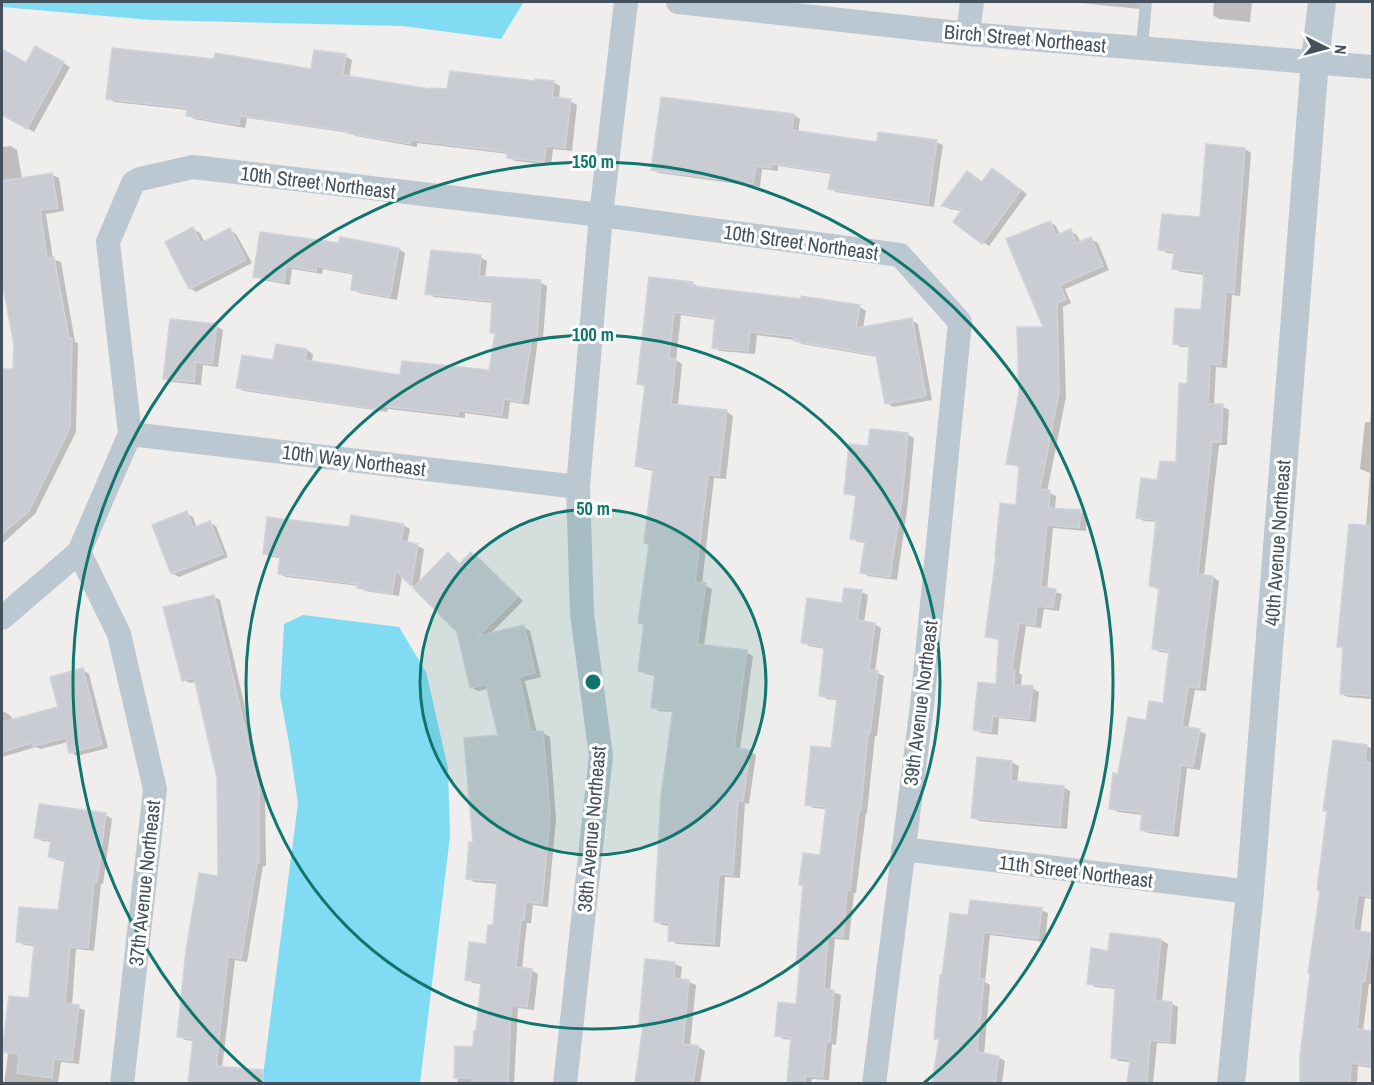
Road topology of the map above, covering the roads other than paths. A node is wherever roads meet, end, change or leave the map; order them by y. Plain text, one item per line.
1 (626, 2) edge
2 (678, 2) edge
3 (972, 2) edge
4 (1146, 2) edge
5 (1322, 2) edge
6 (797, 8) edge
7 (968, 34) junction
8 (1142, 47) junction
9 (1315, 61) junction
10 (1372, 66) edge
11 (601, 215) junction
12 (960, 322) joint
13 (130, 434) junction
14 (578, 487) junction
15 (79, 552) junction
16 (2, 618) edge
17 (903, 849) junction
18 (1250, 892) junction
19 (122, 1083) edge
20 (565, 1083) edge
21 (874, 1083) edge
22 (1232, 1083) edge

1 - 11 street, 38th Avenue Northeast
2 - 6 street, Birch Street Northeast
3 - 7 street
4 - 8 lane
5 - 9 street, 40th Avenue Northeast
6 - 7 street, Birch Street Northeast
7 - 8 street, Birch Street Northeast
8 - 9 street, Birch Street Northeast
9 - 10 street, Birch Street Northeast
9 - 18 street, 40th Avenue Northeast
11 - 12 street, 10th Street Northeast
11 - 13 street, 10th Street Northeast
11 - 14 street, 38th Avenue Northeast
12 - 17 street, 39th Avenue Northeast
13 - 14 street, 10th Way Northeast
13 - 15 street, 10th Street Northeast
14 - 20 street, 38th Avenue Northeast
15 - 16 street, 10th Street Northeast
15 - 19 street, 37th Avenue Northeast
17 - 18 street, 11th Street Northeast
17 - 21 street, 39th Avenue Northeast
18 - 22 street, 40th Avenue Northeast

